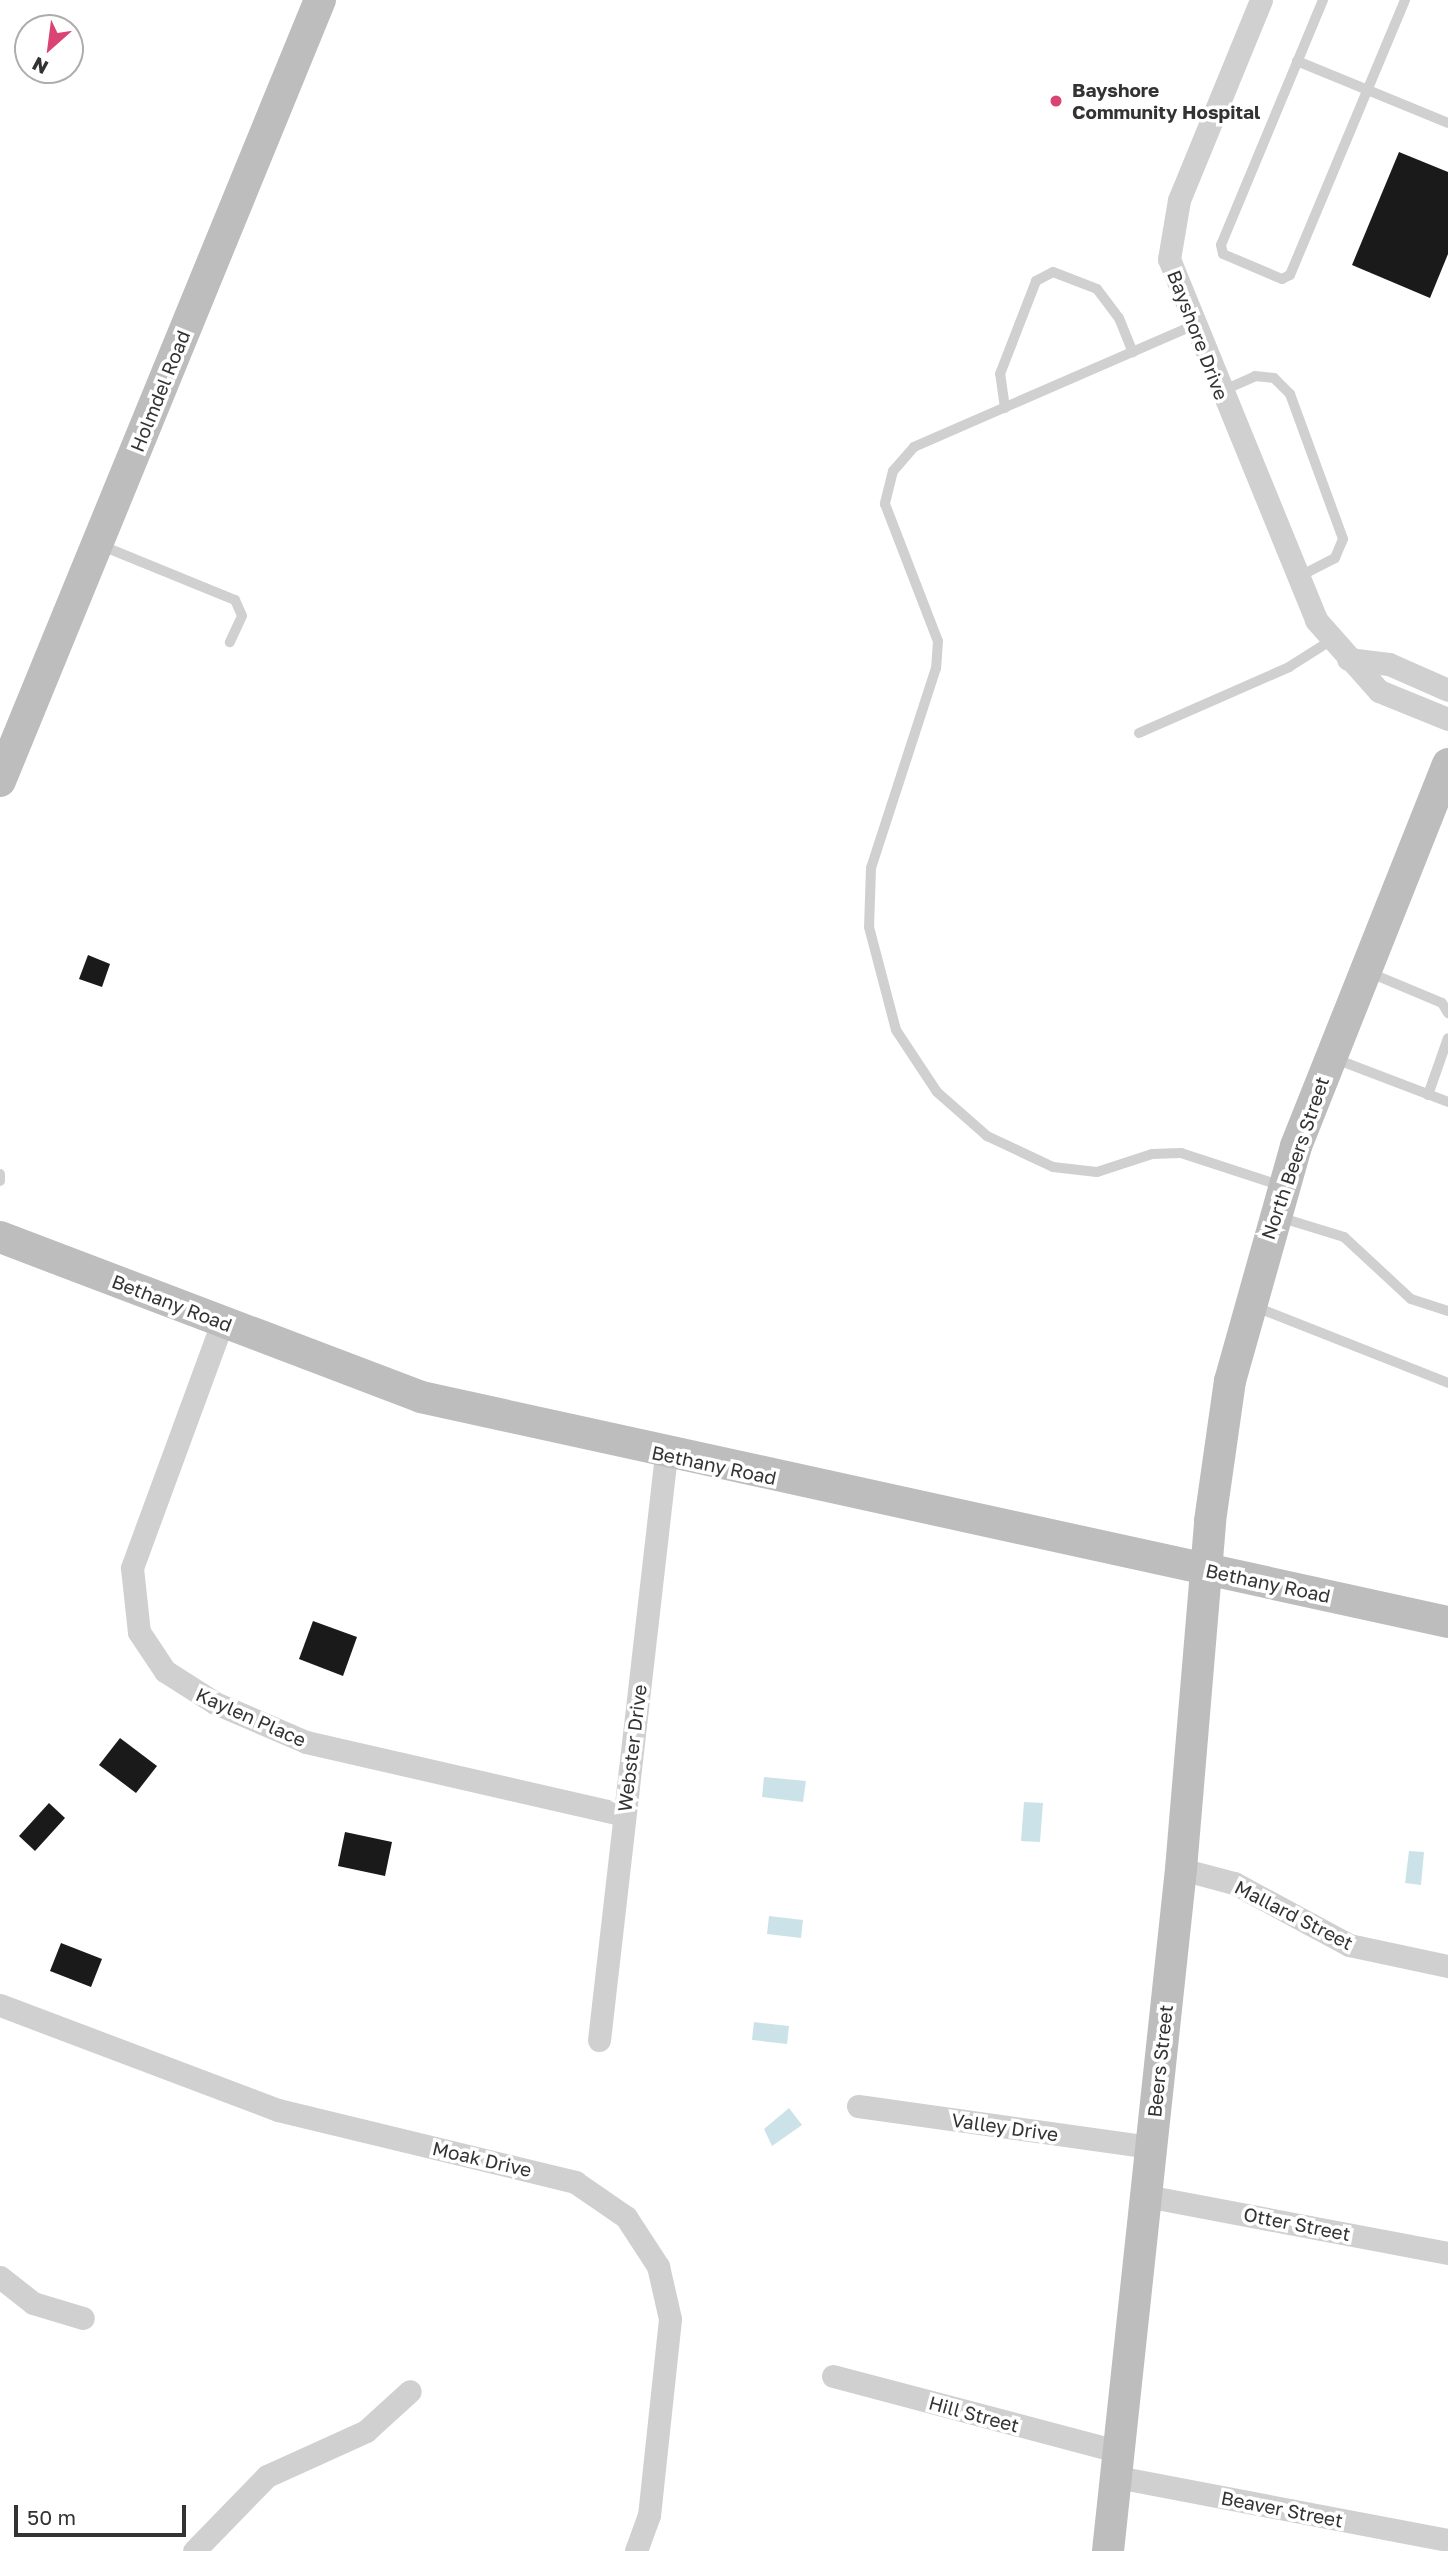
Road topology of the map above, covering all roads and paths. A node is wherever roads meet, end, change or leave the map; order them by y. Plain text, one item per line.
1 (320, 0) edge
2 (1261, 0) edge
3 (1323, 0) edge
4 (1405, 0) edge
5 (1297, 61) junction
6 (1367, 90) junction
7 (1448, 123) edge
8 (1192, 326) junction
9 (1133, 352) junction
10 (1220, 392) junction
11 (1006, 408) junction
12 (98, 544) junction
13 (1298, 577) junction
14 (1330, 641) junction
15 (230, 642) dead end
16 (1348, 659) junction
17 (1448, 690) edge
18 (1448, 719) edge
19 (1139, 733) dead end
20 (1448, 764) edge
21 (0, 781) edge
22 (1365, 971) junction
23 (1448, 1013) edge
24 (1448, 1038) edge
25 (1330, 1057) junction
26 (1428, 1095) junction
27 (1448, 1102) edge
28 (0, 1174) edge
29 (0, 1181) edge
30 (1278, 1201) junction
31 (0, 1237) edge
32 (1248, 1304) junction
33 (1448, 1311) edge
34 (222, 1323) junction
35 (1448, 1383) edge
36 (666, 1455) junction
37 (1210, 1570) junction
38 (1448, 1622) edge
39 (624, 1815) junction
40 (1181, 1869) junction
41 (1448, 1966) edge
42 (0, 2005) edge
43 (599, 2040) dead end
44 (859, 2106) dead end
45 (1151, 2147) junction
46 (1146, 2196) junction
47 (1448, 2253) edge
48 (0, 2277) edge
49 (83, 2318) dead end
50 (833, 2376) dead end
51 (410, 2391) dead end
52 (1116, 2464) junction
53 (1448, 2540) edge
54 (194, 2551) edge
55 (636, 2551) edge
56 (1108, 2551) edge

1 - 12 street, Holmdel Road
2 - 8 street, Bayshore Drive
3 - 5 lane
4 - 6 lane
5 - 6 lane
5 - 6 lane
6 - 7 lane
8 - 9 lane
8 - 10 street, Bayshore Drive
9 - 11 lane
9 - 11 lane
10 - 13 street, Bayshore Drive
10 - 13 lane
11 - 30 lane
12 - 15 lane
12 - 21 street, Holmdel Road
13 - 14 street, Bayshore Drive
14 - 16 street, Bayshore Drive
14 - 19 lane
16 - 17 street
16 - 18 street, Bayshore Drive
20 - 22 street, North Beers Street
22 - 23 lane
22 - 25 street, North Beers Street
24 - 26 lane
25 - 26 lane
25 - 30 street, North Beers Street
26 - 27 lane
28 - 29 lane
30 - 32 street, North Beers Street
30 - 33 lane
31 - 34 street, Bethany Road
32 - 35 lane
32 - 37 street, North Beers Street
34 - 36 street, Bethany Road
34 - 39 street, Kaylen Place
36 - 37 street, Bethany Road
36 - 39 street, Webster Drive
37 - 38 street, Bethany Road
37 - 40 street, Beers Street
39 - 43 street, Webster Drive
40 - 41 street, Mallard Street
40 - 45 street, Beers Street
42 - 55 street, Moak Drive
44 - 45 street, Valley Drive
45 - 46 street, Beers Street
46 - 47 street, Otter Street
46 - 52 street, Beers Street
48 - 49 street
50 - 52 street, Hill Street
51 - 54 street
52 - 53 street, Beaver Street
52 - 56 street, Beers Street

